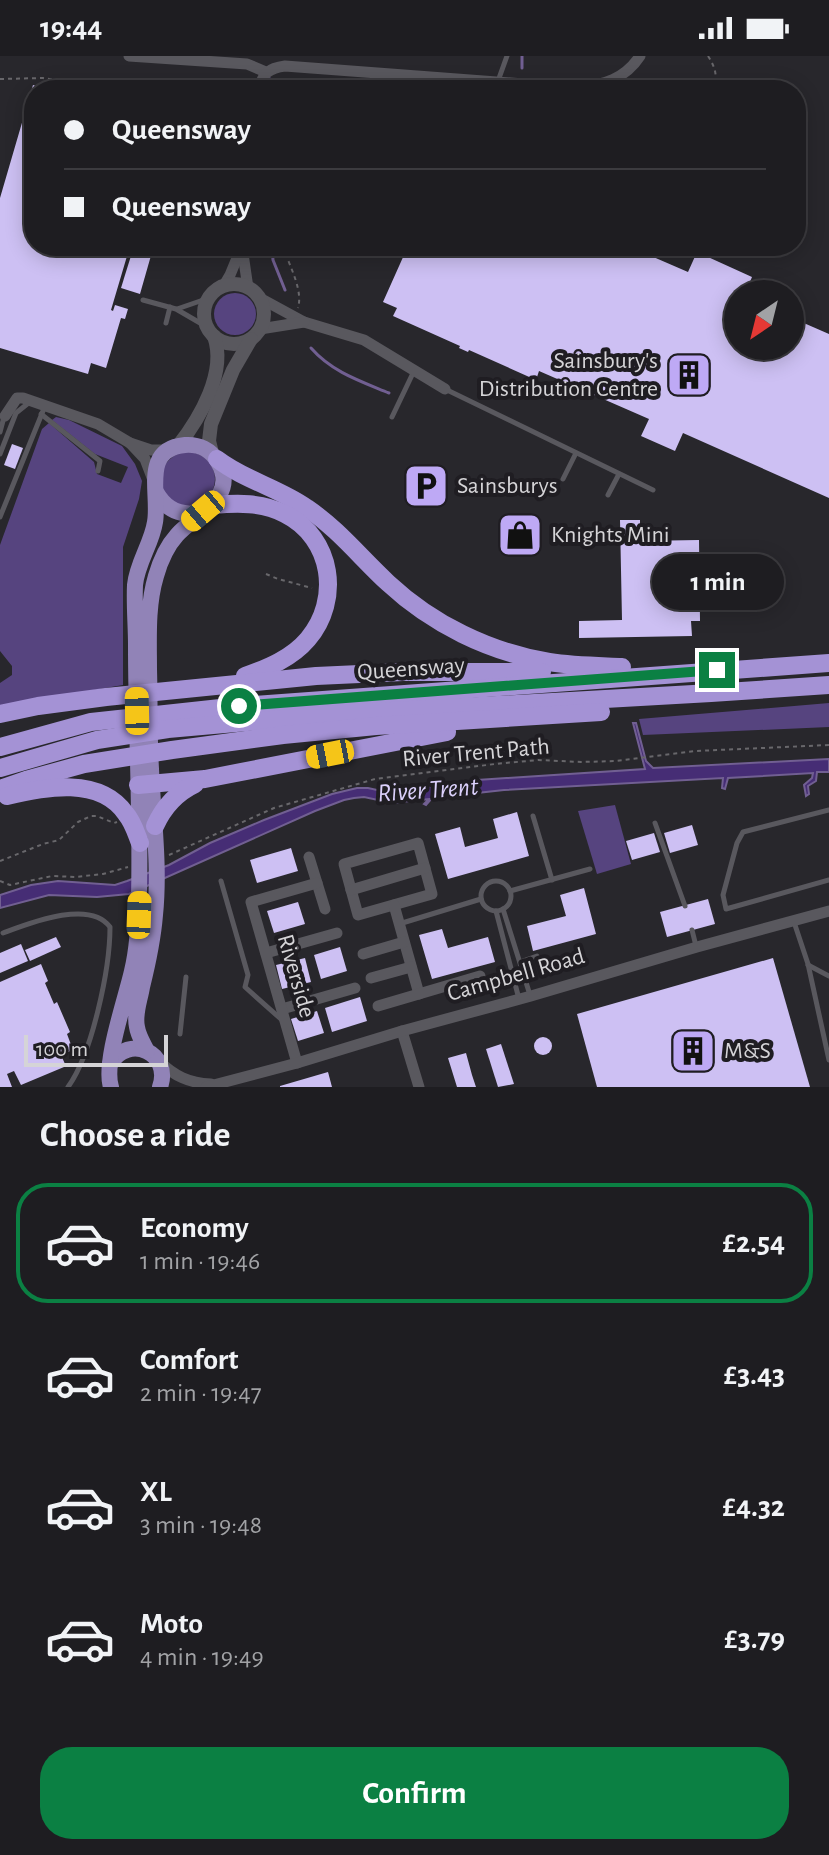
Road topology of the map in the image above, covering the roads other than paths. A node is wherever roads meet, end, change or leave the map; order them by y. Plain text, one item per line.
1 (127, 56) edge
2 (507, 56) edge
3 (640, 56) edge
4 (266, 72) junction
5 (261, 80) edge
6 (484, 80) edge
7 (498, 80) edge
8 (613, 80) edge
9 (238, 256) edge
10 (244, 256) edge
11 (223, 287) junction
12 (253, 292) junction
13 (209, 298) junction
14 (143, 300) dead end
15 (173, 308) junction
16 (299, 319) junction
17 (166, 323) dead end
18 (210, 332) junction
19 (256, 334) junction
20 (415, 370) junction
21 (445, 389) joint
22 (31, 401) junction
23 (43, 410) junction
24 (392, 417) dead end
25 (2, 418) edge
26 (0, 432) edge
27 (130, 443) junction
28 (174, 448) junction
29 (576, 453) junction
30 (0, 454) edge
31 (214, 456) junction
32 (98, 471) dead end
33 (619, 474) junction
34 (563, 479) dead end
35 (155, 486) junction
36 (653, 490) dead end
37 (608, 495) dead end
38 (208, 508) junction
39 (0, 517) edge
40 (829, 663) edge
41 (717, 670) junction
42 (143, 682) junction
43 (220, 685) junction
44 (829, 685) edge
45 (711, 693) junction
46 (601, 712) junction
47 (0, 714) edge
48 (0, 747) edge
49 (0, 768) edge
50 (145, 778) junction
51 (205, 779) junction
52 (0, 789) edge
53 (0, 797) edge
54 (829, 810) edge
55 (533, 816) dead end
56 (655, 823) dead end
57 (150, 844) junction
58 (309, 857) dead end
59 (425, 868) junction
60 (590, 869) dead end
61 (552, 880) junction
62 (829, 880) edge
63 (221, 881) dead end
64 (317, 883) junction
65 (351, 890) junction
66 (510, 891) junction
67 (148, 893) junction
68 (481, 899) junction
69 (394, 905) junction
70 (685, 906) dead end
71 (325, 909) dead end
72 (499, 910) junction
73 (829, 911) edge
74 (794, 921) junction
75 (399, 924) junction
76 (692, 930) dead end
77 (3, 933) dead end
78 (337, 933) dead end
79 (404, 942) junction
80 (697, 947) junction
81 (266, 953) junction
82 (363, 954) dead end
83 (537, 956) dead end
84 (520, 962) junction
85 (808, 964) junction
86 (411, 967) junction
87 (480, 976) dead end
88 (829, 976) edge
89 (186, 977) dead end
90 (371, 978) dead end
91 (355, 988) dead end
92 (419, 994) junction
93 (525, 998) junction
94 (378, 1006) dead end
95 (282, 1009) junction
96 (286, 1024) junction
97 (402, 1031) junction
98 (180, 1034) dead end
99 (152, 1054) junction
100 (829, 1060) edge
101 (297, 1063) junction
102 (108, 1079) edge
103 (210, 1085) edge
104 (68, 1087) edge
105 (160, 1087) edge
106 (419, 1087) edge

1 - 4 street
2 - 7 lane
3 - 8 street
4 - 5 street
4 - 6 street
9 - 11 street
10 - 12 street
11 - 12 street
11 - 13 street
12 - 16 street
12 - 19 street
13 - 15 lane
13 - 18 street
14 - 15 lane
15 - 17 lane
15 - 18 lane
16 - 19 street
16 - 20 street
18 - 19 street
18 - 28 street
19 - 31 street
20 - 21 street
20 - 24 lane
21 - 29 lane
22 - 23 street
22 - 25 street
22 - 30 lane
23 - 27 street
23 - 32 lane
23 - 39 lane
25 - 26 lane
27 - 28 street
27 - 35 street
28 - 31 main road
28 - 35 main road
29 - 33 lane
29 - 34 lane
31 - 38 main road
31 - 41 highway
33 - 36 lane
33 - 37 lane
35 - 38 main road
35 - 42 main road
38 - 42 main road
38 - 43 highway
40 - 41 highway, Queensway
41 - 43 highway
41 - 48 highway, Queensway
42 - 50 main road
43 - 47 highway
44 - 45 highway, Queensway
45 - 46 highway
45 - 49 highway, Queensway
46 - 51 highway
46 - 52 highway
50 - 51 highway
50 - 57 main road
51 - 57 highway
53 - 57 highway
54 - 62 lane
55 - 61 lane
56 - 70 lane
57 - 67 main road
58 - 64 street
59 - 65 street
59 - 65 street
59 - 69 street
60 - 61 lane
61 - 66 lane
63 - 96 lane
64 - 71 street
64 - 81 street, Riverside
65 - 69 street
66 - 68 lane
66 - 72 lane
67 - 99 main road
67 - 102 main road
68 - 72 lane
68 - 75 lane
69 - 75 street
72 - 84 lane
72 - 93 lane
73 - 74 street, Campbell Road
74 - 80 street, Campbell Road
74 - 85 lane
75 - 79 street
76 - 80 lane
77 - 104 lane
78 - 81 street
79 - 82 street
79 - 86 street
80 - 93 street, Campbell Road
81 - 95 street, Riverside
83 - 84 lane
84 - 93 lane
85 - 88 lane
85 - 100 lane
86 - 90 street
86 - 92 street
87 - 92 street
89 - 98 lane
91 - 95 street
92 - 94 street
93 - 97 street, Campbell Road
95 - 96 street, Riverside
96 - 101 street, Riverside
97 - 101 street, Campbell Road
97 - 106 street
99 - 102 main road
99 - 103 street, Campbell Road
99 - 105 main road
101 - 103 street, Campbell Road

